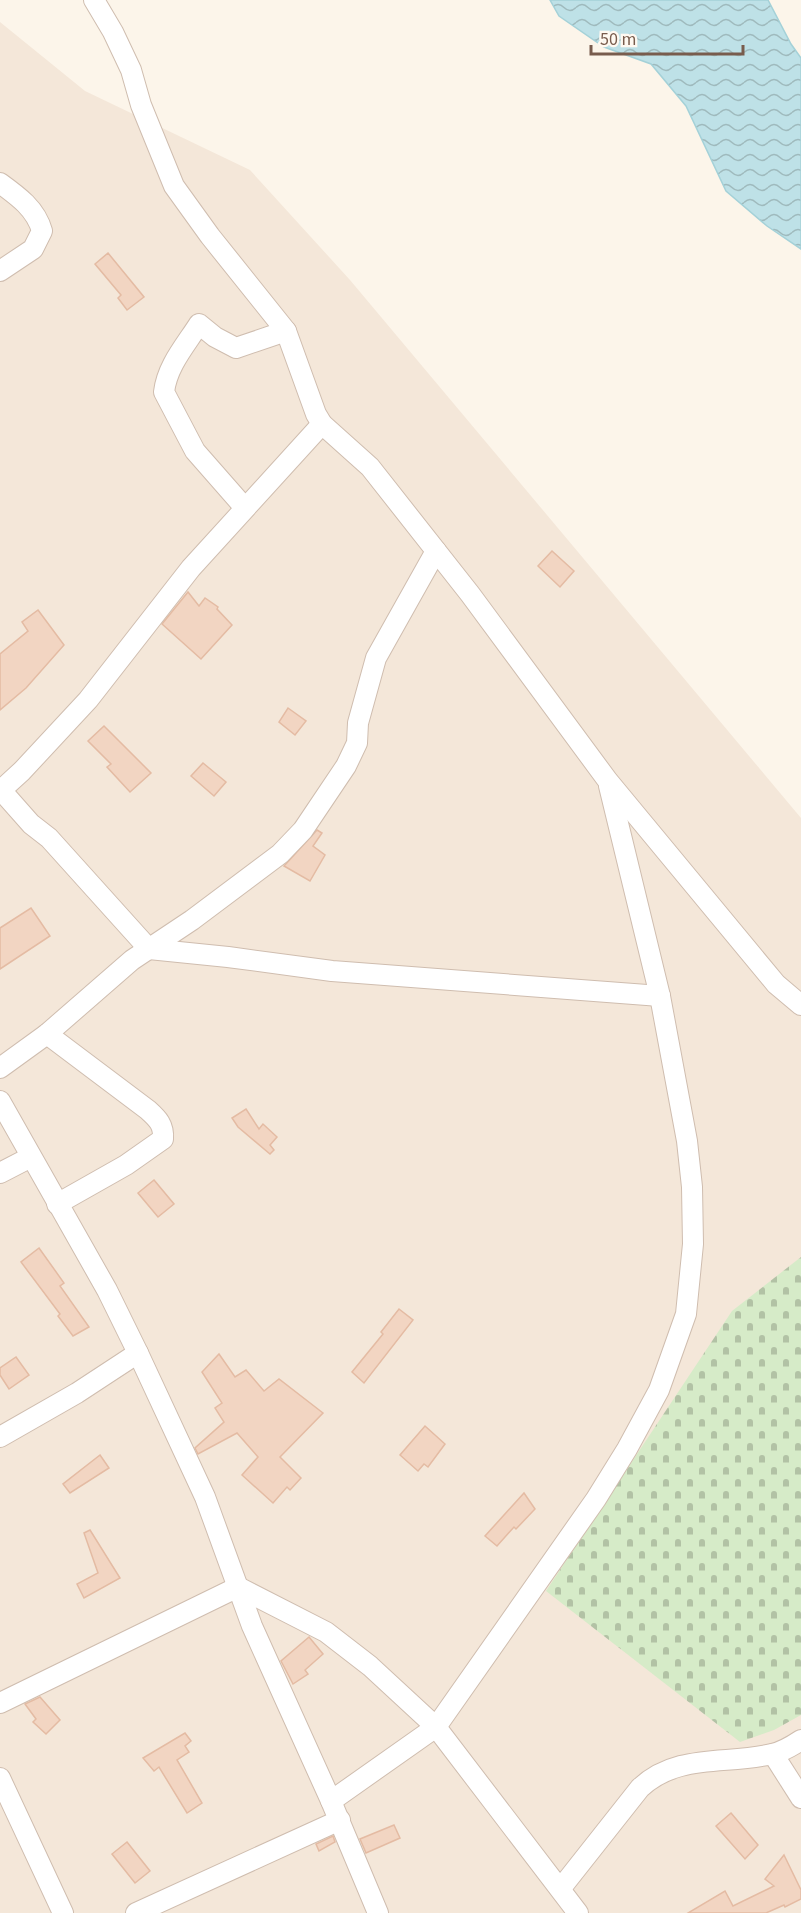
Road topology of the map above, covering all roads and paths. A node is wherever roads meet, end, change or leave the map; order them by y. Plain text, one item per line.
1 (94, 0) edge
2 (0, 183) edge
3 (0, 271) edge
4 (286, 331) junction
5 (322, 424) junction
6 (245, 508) junction
7 (436, 551) junction
8 (608, 781) junction
9 (1, 790) edge
10 (149, 949) junction
11 (660, 996) junction
12 (801, 1005) edge
13 (47, 1034) junction
14 (0, 1068) edge
15 (0, 1101) edge
16 (31, 1156) junction
17 (0, 1173) edge
18 (57, 1204) junction
19 (138, 1353) junction
20 (0, 1437) edge
21 (238, 1587) junction
22 (0, 1703) edge
23 (436, 1727) junction
24 (801, 1740) edge
25 (773, 1754) junction
26 (0, 1778) edge
27 (801, 1798) edge
28 (331, 1801) junction
29 (340, 1820) junction
30 (561, 1888) junction
31 (63, 1913) edge
32 (136, 1913) edge
33 (378, 1913) edge
34 (578, 1913) edge

1 - 4 street
2 - 3 street
4 - 5 street
4 - 6 street
5 - 6 street
5 - 7 street
6 - 9 street
7 - 8 street
7 - 10 street
8 - 11 street
8 - 12 street
9 - 10 street
10 - 11 street
10 - 13 street
11 - 23 street
13 - 14 street
13 - 18 street
15 - 16 street
16 - 17 street
16 - 18 street
18 - 19 street
19 - 20 street
19 - 21 street
21 - 22 street
21 - 23 street
21 - 28 street
23 - 28 street
23 - 30 street
24 - 25 street
25 - 27 street
25 - 30 street
26 - 31 street
28 - 29 street
29 - 32 street
29 - 33 street
30 - 34 street

